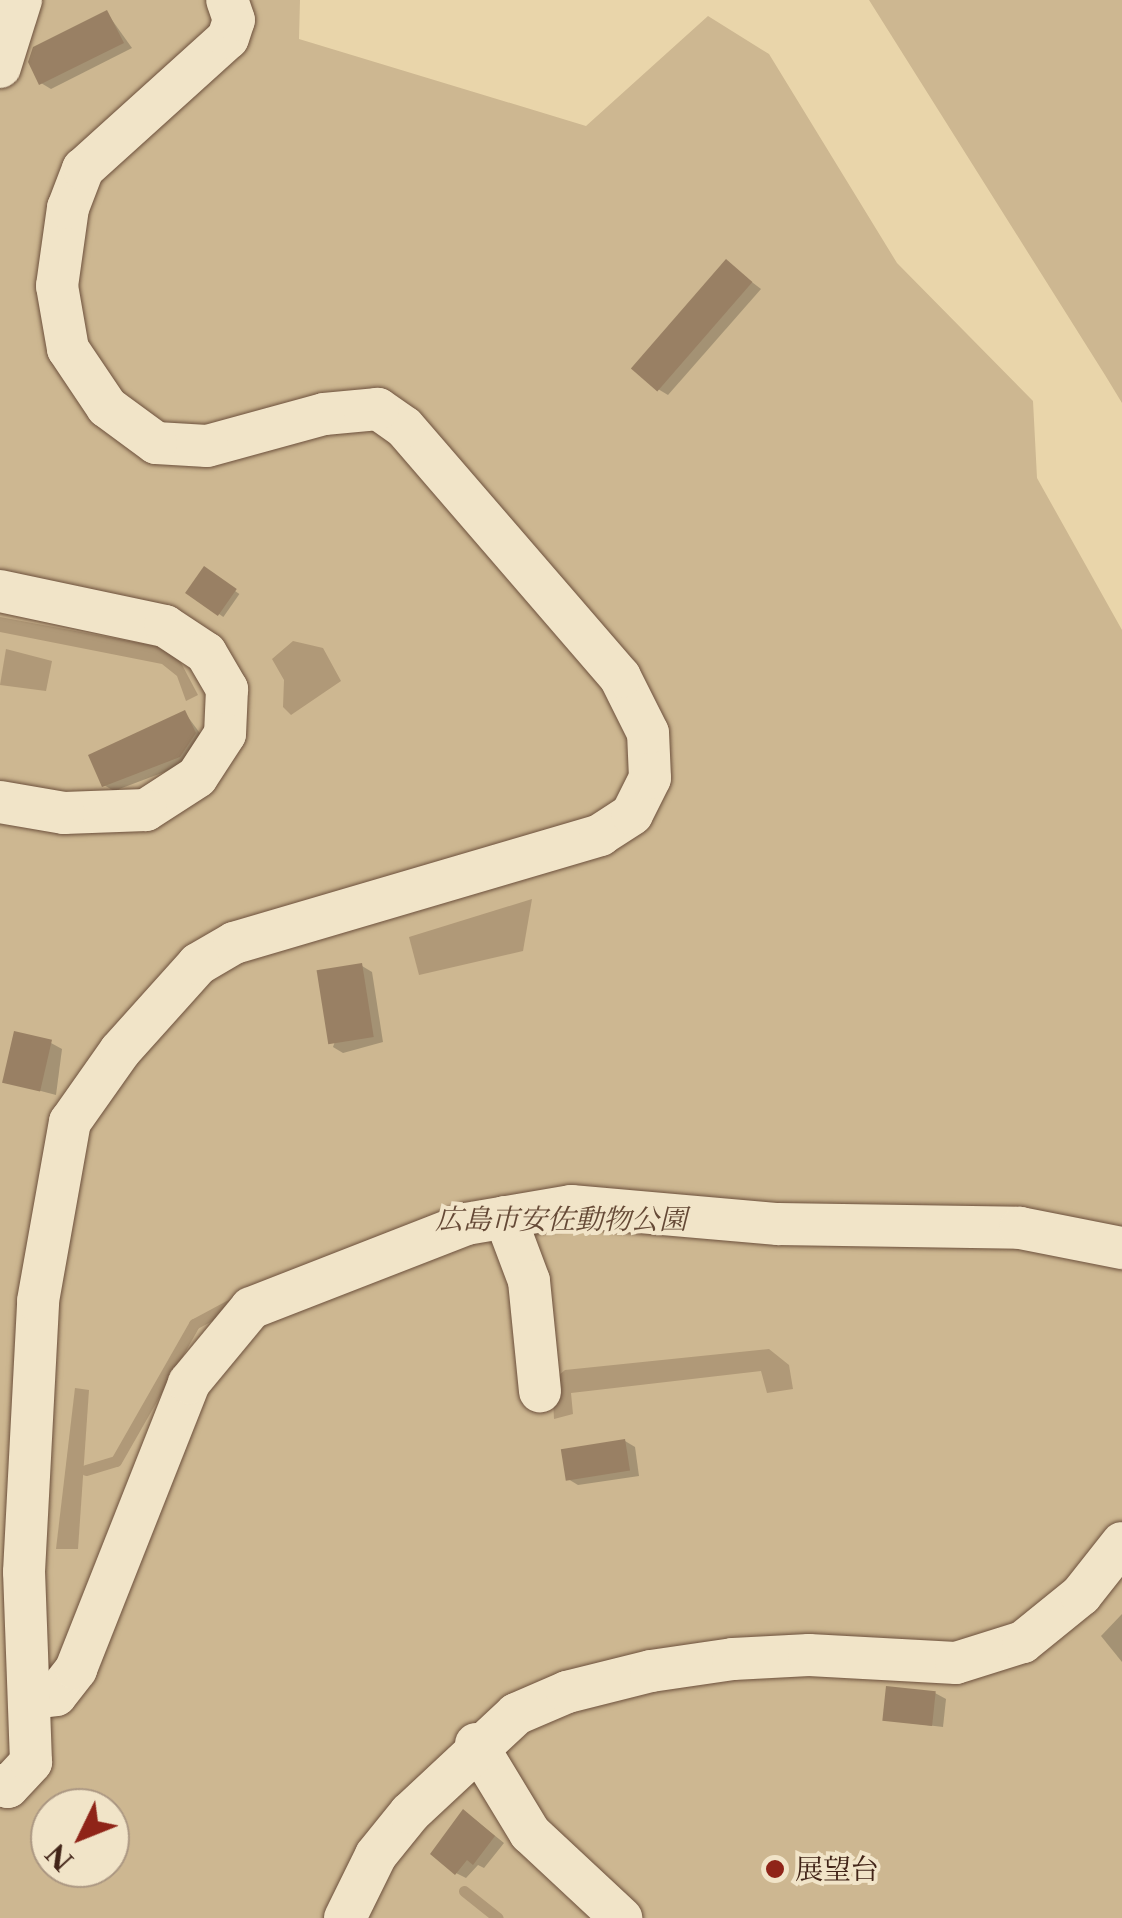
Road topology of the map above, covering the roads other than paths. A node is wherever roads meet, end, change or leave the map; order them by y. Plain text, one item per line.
1 (21, 0) edge
2 (227, 0) edge
3 (0, 67) edge
4 (0, 591) edge
5 (0, 802) edge
6 (506, 1217) junction
7 (1122, 1248) edge
8 (34, 1372) junction
9 (540, 1391) dead end
10 (0, 1408) edge
11 (1122, 1543) edge
12 (33, 1698) junction
13 (476, 1744) junction
14 (0, 1785) edge
15 (345, 1918) edge
16 (620, 1918) edge

1 - 3 street
2 - 8 street
4 - 5 street
6 - 7 street
6 - 9 street
6 - 12 street
8 - 10 street
8 - 12 street
11 - 13 street
12 - 14 street
13 - 15 street
13 - 16 street

